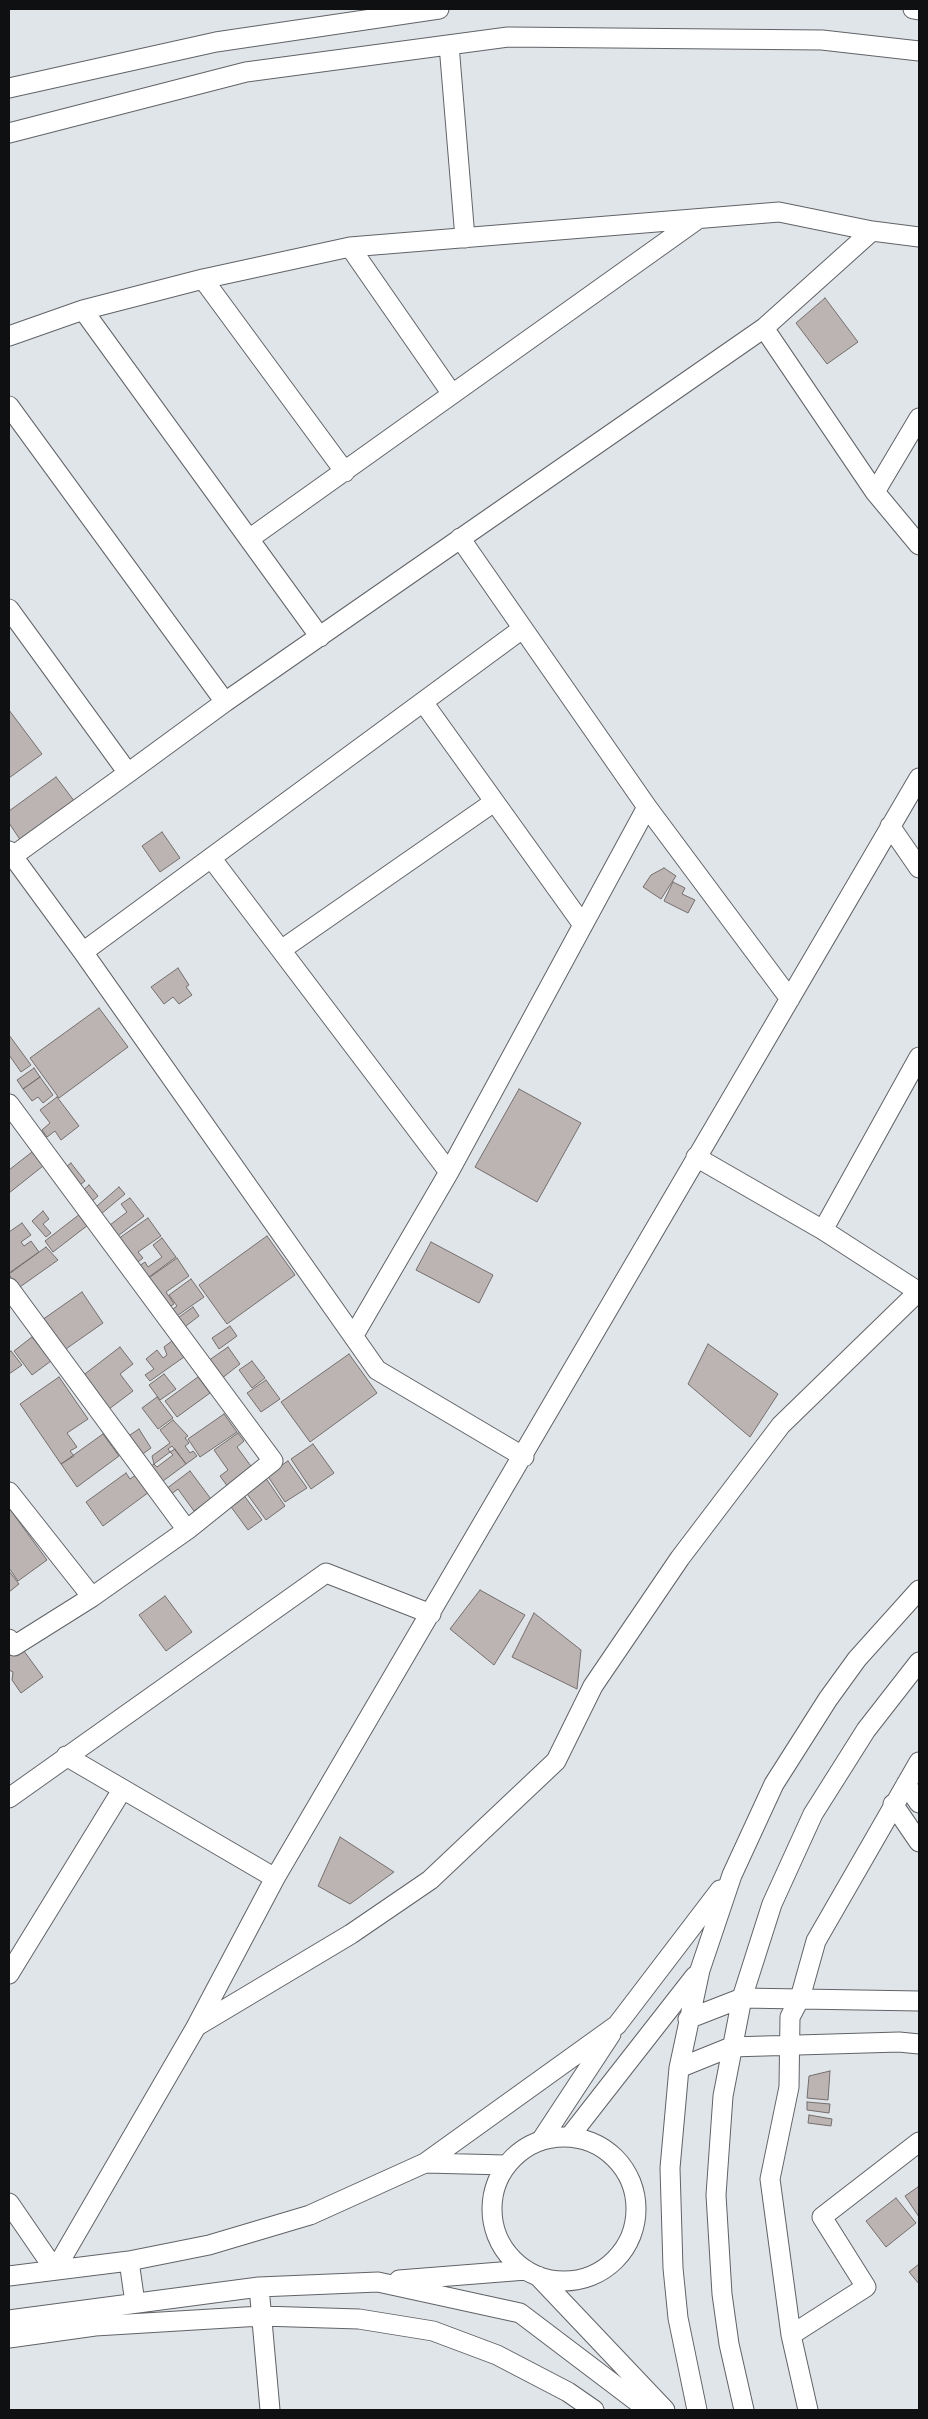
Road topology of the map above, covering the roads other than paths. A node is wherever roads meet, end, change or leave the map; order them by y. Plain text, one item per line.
1 (439, 9) edge
2 (912, 9) edge
3 (919, 10) edge
4 (448, 45) junction
5 (919, 51) edge
6 (9, 88) edge
7 (9, 133) edge
8 (698, 218) junction
9 (872, 232) junction
10 (919, 237) edge
11 (465, 238) junction
12 (350, 248) junction
13 (203, 279) junction
14 (83, 310) junction
15 (764, 328) junction
16 (9, 336) edge
17 (452, 394) junction
18 (9, 406) edge
19 (919, 418) edge
20 (345, 472) junction
21 (875, 492) junction
22 (460, 538) junction
23 (249, 539) junction
24 (919, 545) edge
25 (9, 609) edge
26 (522, 630) junction
27 (320, 636) junction
28 (225, 702) junction
29 (423, 702) junction
30 (128, 773) junction
31 (919, 778) edge
32 (494, 802) junction
33 (647, 807) junction
34 (890, 826) junction
35 (11, 853) edge
36 (212, 859) junction
37 (919, 868) edge
38 (583, 925) junction
39 (281, 950) junction
40 (83, 952) junction
41 (790, 998) junction
42 (919, 1057) edge
43 (9, 1104) edge
44 (696, 1157) junction
45 (449, 1172) junction
46 (823, 1230) junction
47 (9, 1288) edge
48 (919, 1292) edge
49 (354, 1335) junction
50 (524, 1457) junction
51 (9, 1492) edge
52 (187, 1530) junction
53 (919, 1590) edge
54 (92, 1597) junction
55 (431, 1614) junction
56 (9, 1639) edge
57 (919, 1662) edge
58 (66, 1756) junction
59 (919, 1762) edge
60 (906, 1784) junction
61 (122, 1790) junction
62 (9, 1798) edge
63 (919, 1803) edge
64 (893, 1804) junction
65 (919, 1842) edge
66 (732, 1875) junction
67 (275, 1878) junction
68 (700, 1970) junction
69 (9, 1974) edge
70 (742, 1998) junction
71 (800, 1998) junction
72 (919, 2001) edge
73 (688, 2019) junction
74 (617, 2025) junction
75 (196, 2027) junction
76 (919, 2044) edge
77 (789, 2045) junction
78 (731, 2047) junction
79 (679, 2068) junction
80 (570, 2136) junction
81 (542, 2139) junction
82 (919, 2142) edge
83 (425, 2163) junction
84 (506, 2165) junction
85 (9, 2204) edge
86 (129, 2261) junction
87 (55, 2270) junction
88 (532, 2273) junction
89 (9, 2276) edge
90 (378, 2282) junction
91 (259, 2287) junction
92 (135, 2303) junction
93 (261, 2316) junction
94 (11, 2324) edge
95 (791, 2335) junction
96 (9, 2338) edge
97 (270, 2410) edge
98 (594, 2410) edge
99 (648, 2410) edge
100 (665, 2410) edge
101 (697, 2410) edge
102 (744, 2410) edge
103 (808, 2410) edge

1 - 6 street
2 - 3 street
4 - 5 street
4 - 7 street
4 - 11 street
8 - 9 street
8 - 11 street
8 - 17 street
9 - 10 street
9 - 15 street
11 - 12 street
12 - 13 street
12 - 17 street
13 - 14 street
13 - 20 street
14 - 16 street
14 - 23 street
15 - 21 street
15 - 22 street
17 - 20 street
18 - 28 street
19 - 21 street
20 - 23 street
21 - 24 street
22 - 26 street
22 - 27 street
23 - 27 street
25 - 30 street
26 - 29 street
26 - 33 street
27 - 28 street
28 - 30 street
29 - 32 street
29 - 36 street
30 - 35 street
31 - 34 street
32 - 38 street
32 - 39 street
33 - 38 street
33 - 41 street
34 - 37 street
34 - 41 street
35 - 40 street
36 - 39 street
36 - 40 street
38 - 45 street
39 - 45 street
40 - 49 street
41 - 44 street
42 - 46 street
43 - 52 street
44 - 46 street
44 - 50 street
45 - 49 street
46 - 48 street
47 - 52 street
48 - 75 street
49 - 50 street
50 - 55 street
51 - 54 street
52 - 54 street
53 - 66 street
54 - 56 street
55 - 58 street
55 - 67 street
57 - 70 street
58 - 61 street
58 - 62 street
59 - 60 street
60 - 63 street
60 - 64 street
61 - 67 street
61 - 69 street
64 - 65 street
64 - 71 street
66 - 68 street
66 - 74 street
67 - 75 street
68 - 73 street
68 - 80 street
70 - 71 street
70 - 73 street
70 - 78 street
71 - 72 street
71 - 77 street
73 - 79 street
74 - 81 street
74 - 83 street
75 - 87 street
76 - 77 street
77 - 78 street
77 - 95 street
78 - 79 street
78 - 102 street
79 - 101 street
80 - 81 street
80 - 88 street
81 - 84 street
82 - 95 street
83 - 84 street
83 - 86 street
84 - 88 street
85 - 87 street
86 - 87 street
86 - 92 street
87 - 89 street
88 - 90 street
88 - 100 street
90 - 91 street
90 - 99 street
91 - 92 street
91 - 93 street
92 - 94 street
93 - 96 street
93 - 97 street
93 - 98 street
95 - 103 street

